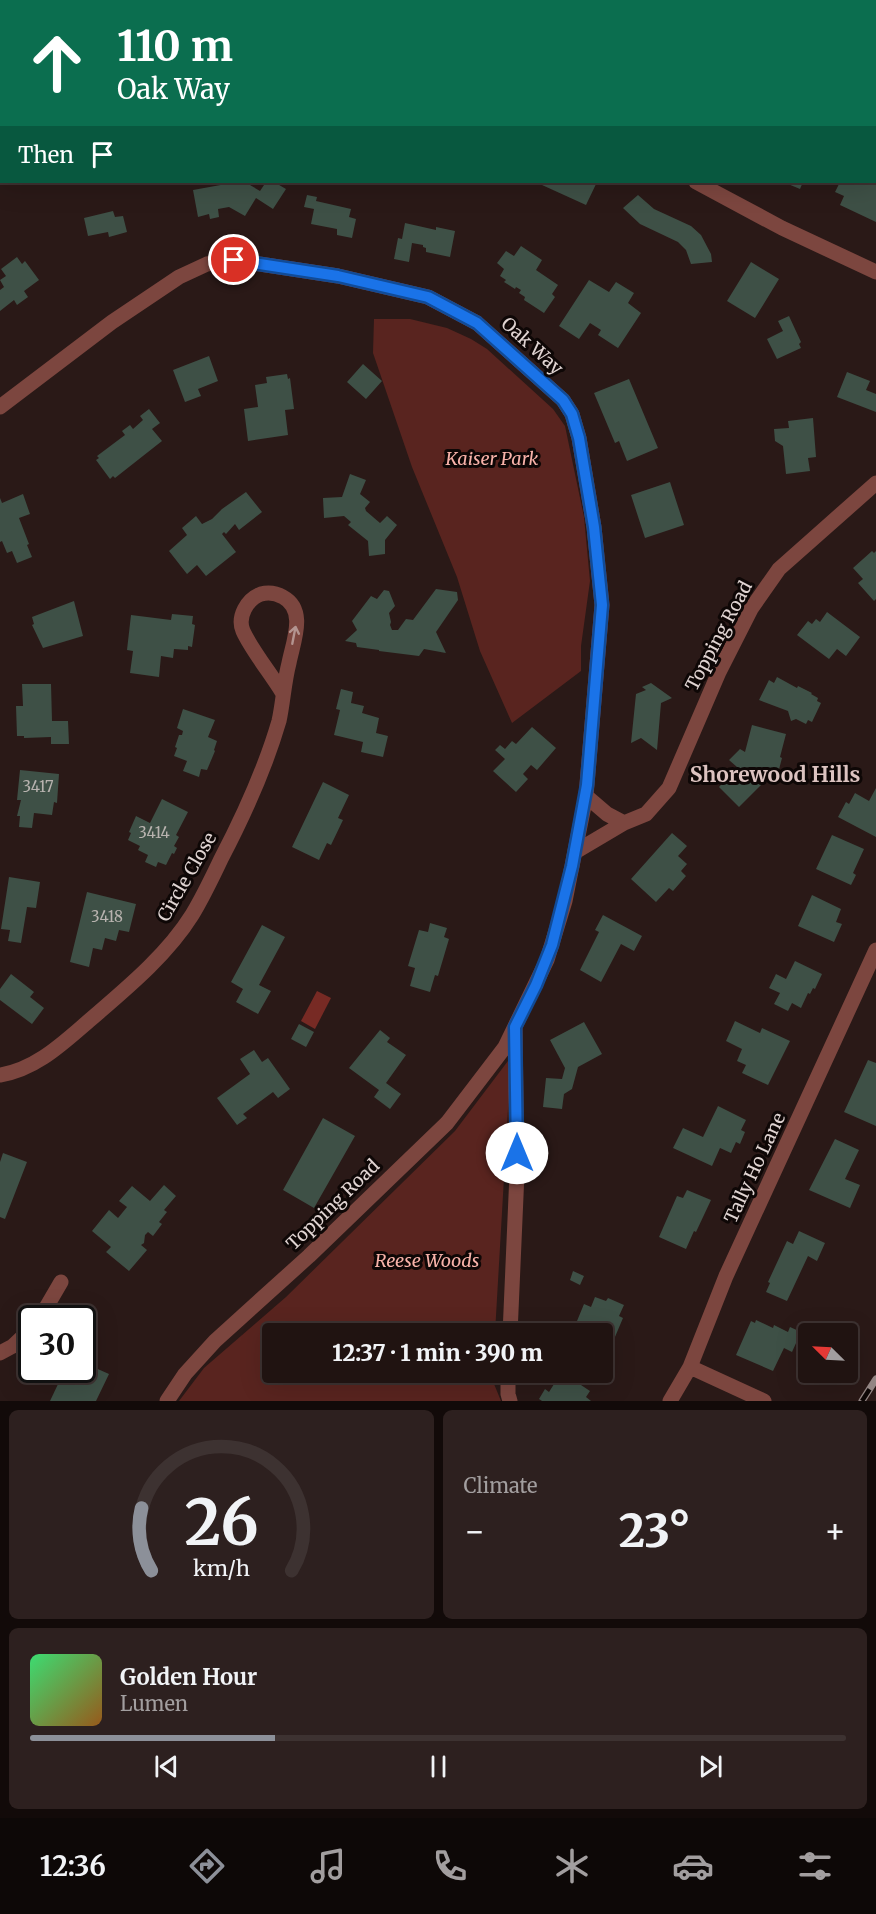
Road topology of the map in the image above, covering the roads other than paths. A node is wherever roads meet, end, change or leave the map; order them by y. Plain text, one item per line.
1 (698, 183) edge
2 (876, 272) edge
3 (0, 407) edge
4 (876, 483) edge
5 (282, 692) junction
6 (586, 796) junction
7 (624, 823) junction
8 (575, 852) junction
9 (876, 950) edge
10 (515, 1027) junction
11 (0, 1075) edge
12 (61, 1282) dead end
13 (48, 1305) edge
14 (510, 1323) edge
15 (18, 1341) edge
16 (0, 1353) edge
17 (690, 1367) junction
18 (508, 1383) edge
19 (167, 1401) edge
20 (510, 1401) edge
21 (670, 1401) edge
22 (764, 1401) edge

1 - 2 street
3 - 6 street, Oak Way
4 - 7 street, Topping Road
5 -> 5 street, Circle Close
5 - 11 street, Circle Close
6 - 7 street
6 - 8 street, Oak Way
7 - 8 street, Topping Road
8 - 10 street, Topping Road
9 - 17 street, Tally Ho Lane
10 - 14 street
10 - 19 street, Topping Road
12 - 13 street
15 - 16 street
17 - 21 street, Tally Ho Lane
17 - 22 street
18 - 20 street

